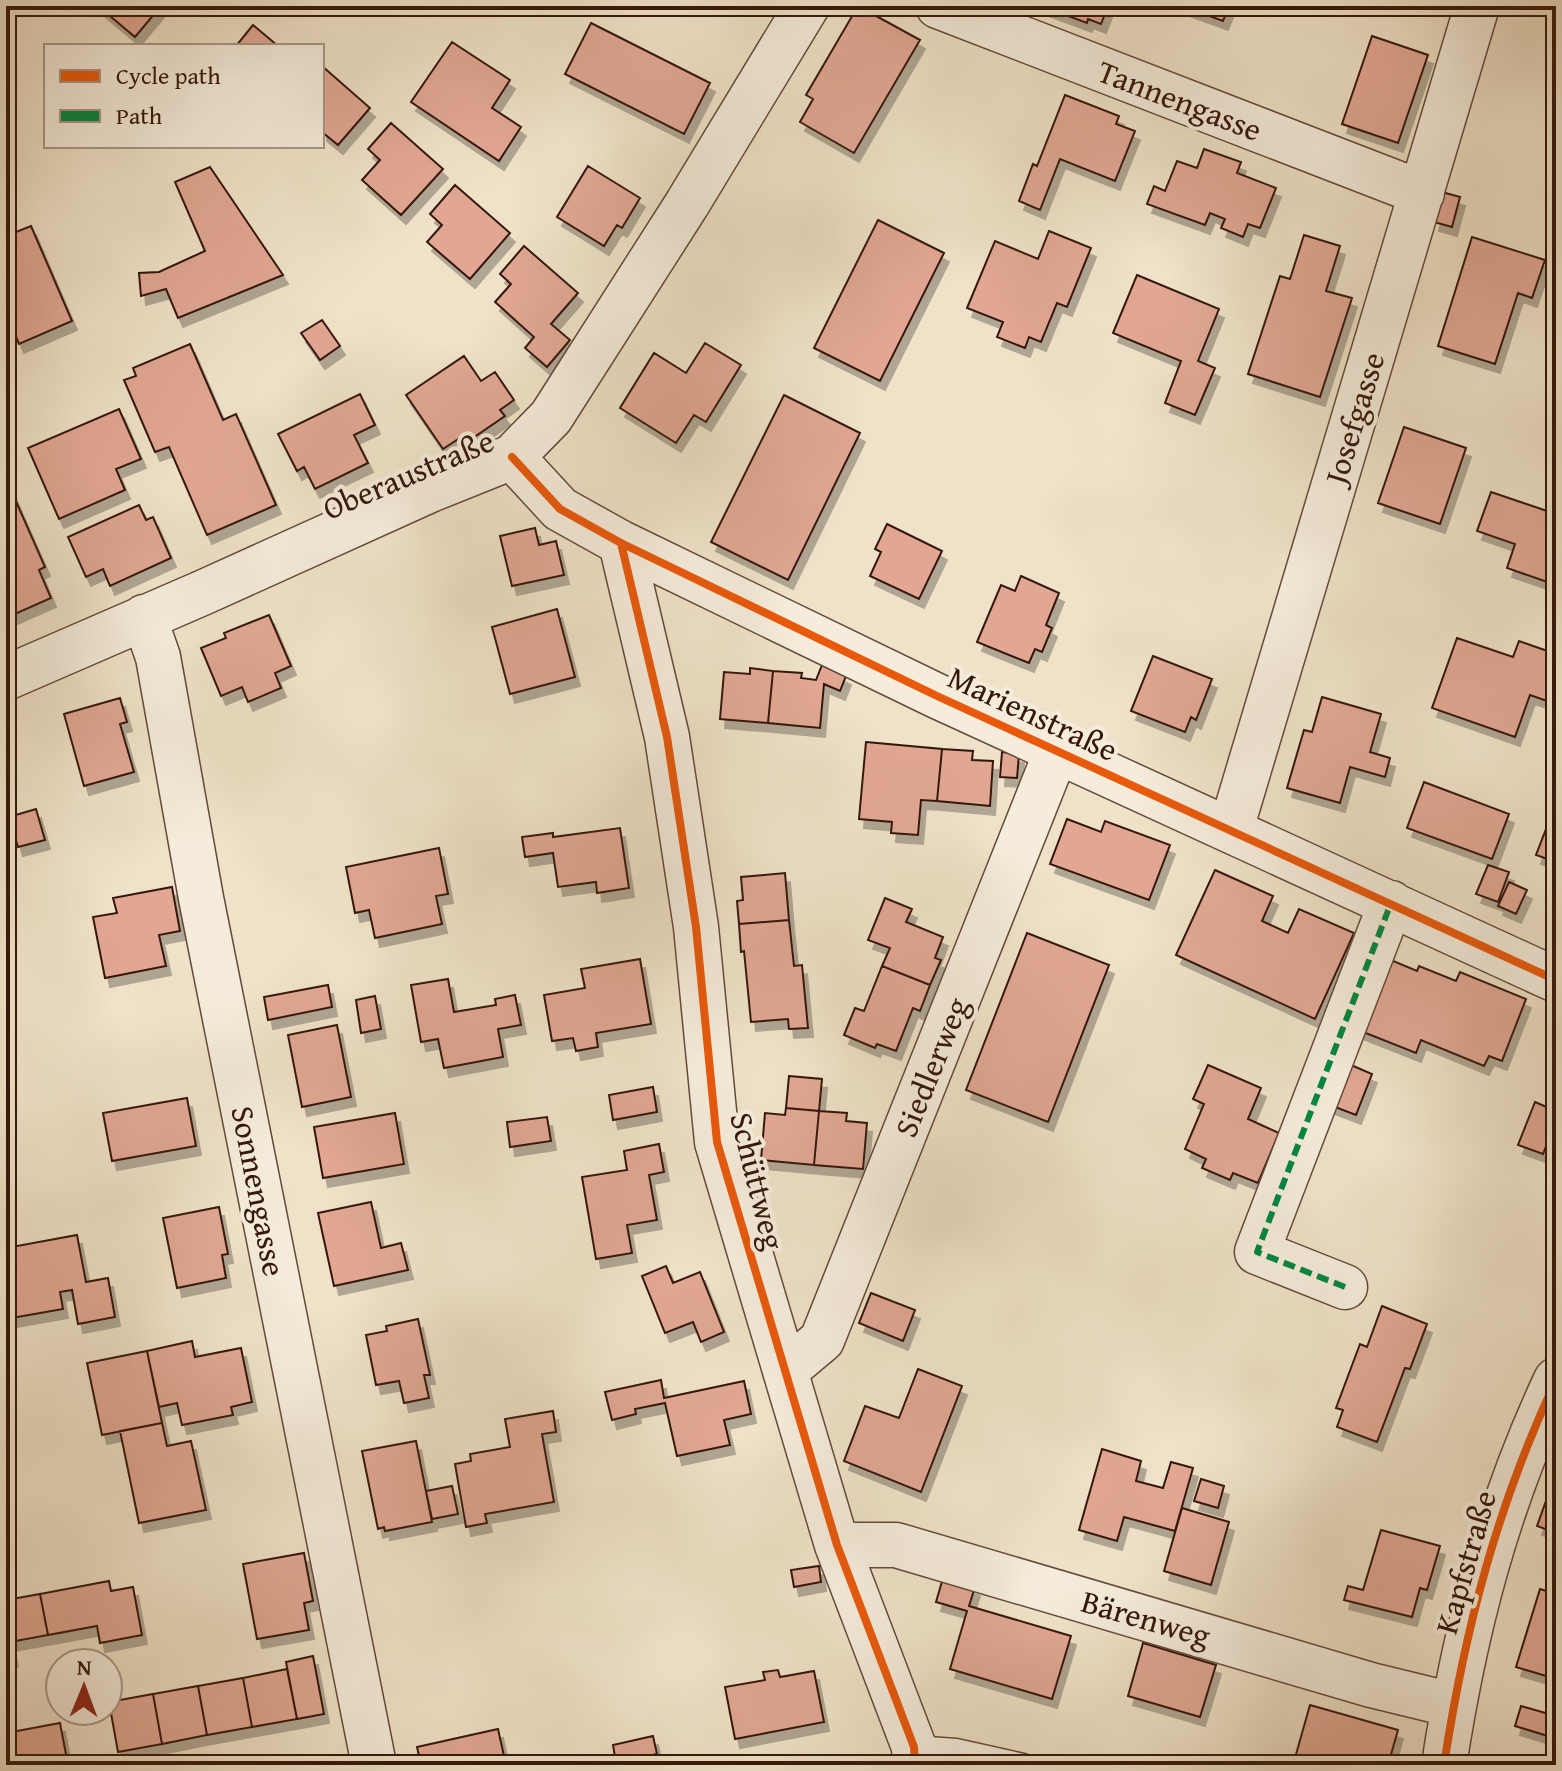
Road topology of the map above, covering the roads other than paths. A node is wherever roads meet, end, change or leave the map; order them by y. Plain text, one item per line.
1 (807, 6) edge
2 (938, 6) edge
3 (1477, 6) edge
4 (1422, 193) junction
5 (512, 457) junction
6 (621, 543) junction
7 (144, 617) junction
8 (6, 678) edge
9 (1057, 750) junction
10 (1231, 829) junction
11 (1391, 903) junction
12 (1556, 980) edge
13 (1345, 1287) dead end
14 (785, 1371) junction
15 (1556, 1380) edge
16 (837, 1545) junction
17 (1453, 1705) junction
18 (914, 1756) edge
19 (374, 1765) edge
20 (1023, 1765) edge
21 (1444, 1765) edge

1 - 5 street, Oberaustraße
2 - 4 street, Tannengasse
3 - 4 street, Josefgasse
4 - 10 street, Josefgasse
5 - 6 street, Marienstraße
5 - 7 street, Oberaustraße
6 - 9 street, Marienstraße
6 - 14 street, Schüttweg
7 - 8 street, Oberaustraße
7 - 19 street, Sonnengasse
9 - 10 street, Marienstraße
9 - 14 street, Siedlerweg
10 - 11 street, Marienstraße
11 - 12 street, Marienstraße
11 - 13 street
14 - 16 street, Schüttweg
15 - 17 street, Kapfstraße
16 - 17 street, Bärenweg
16 - 18 street, Schüttweg
17 - 21 street, Kapfstraße
18 - 20 lane

